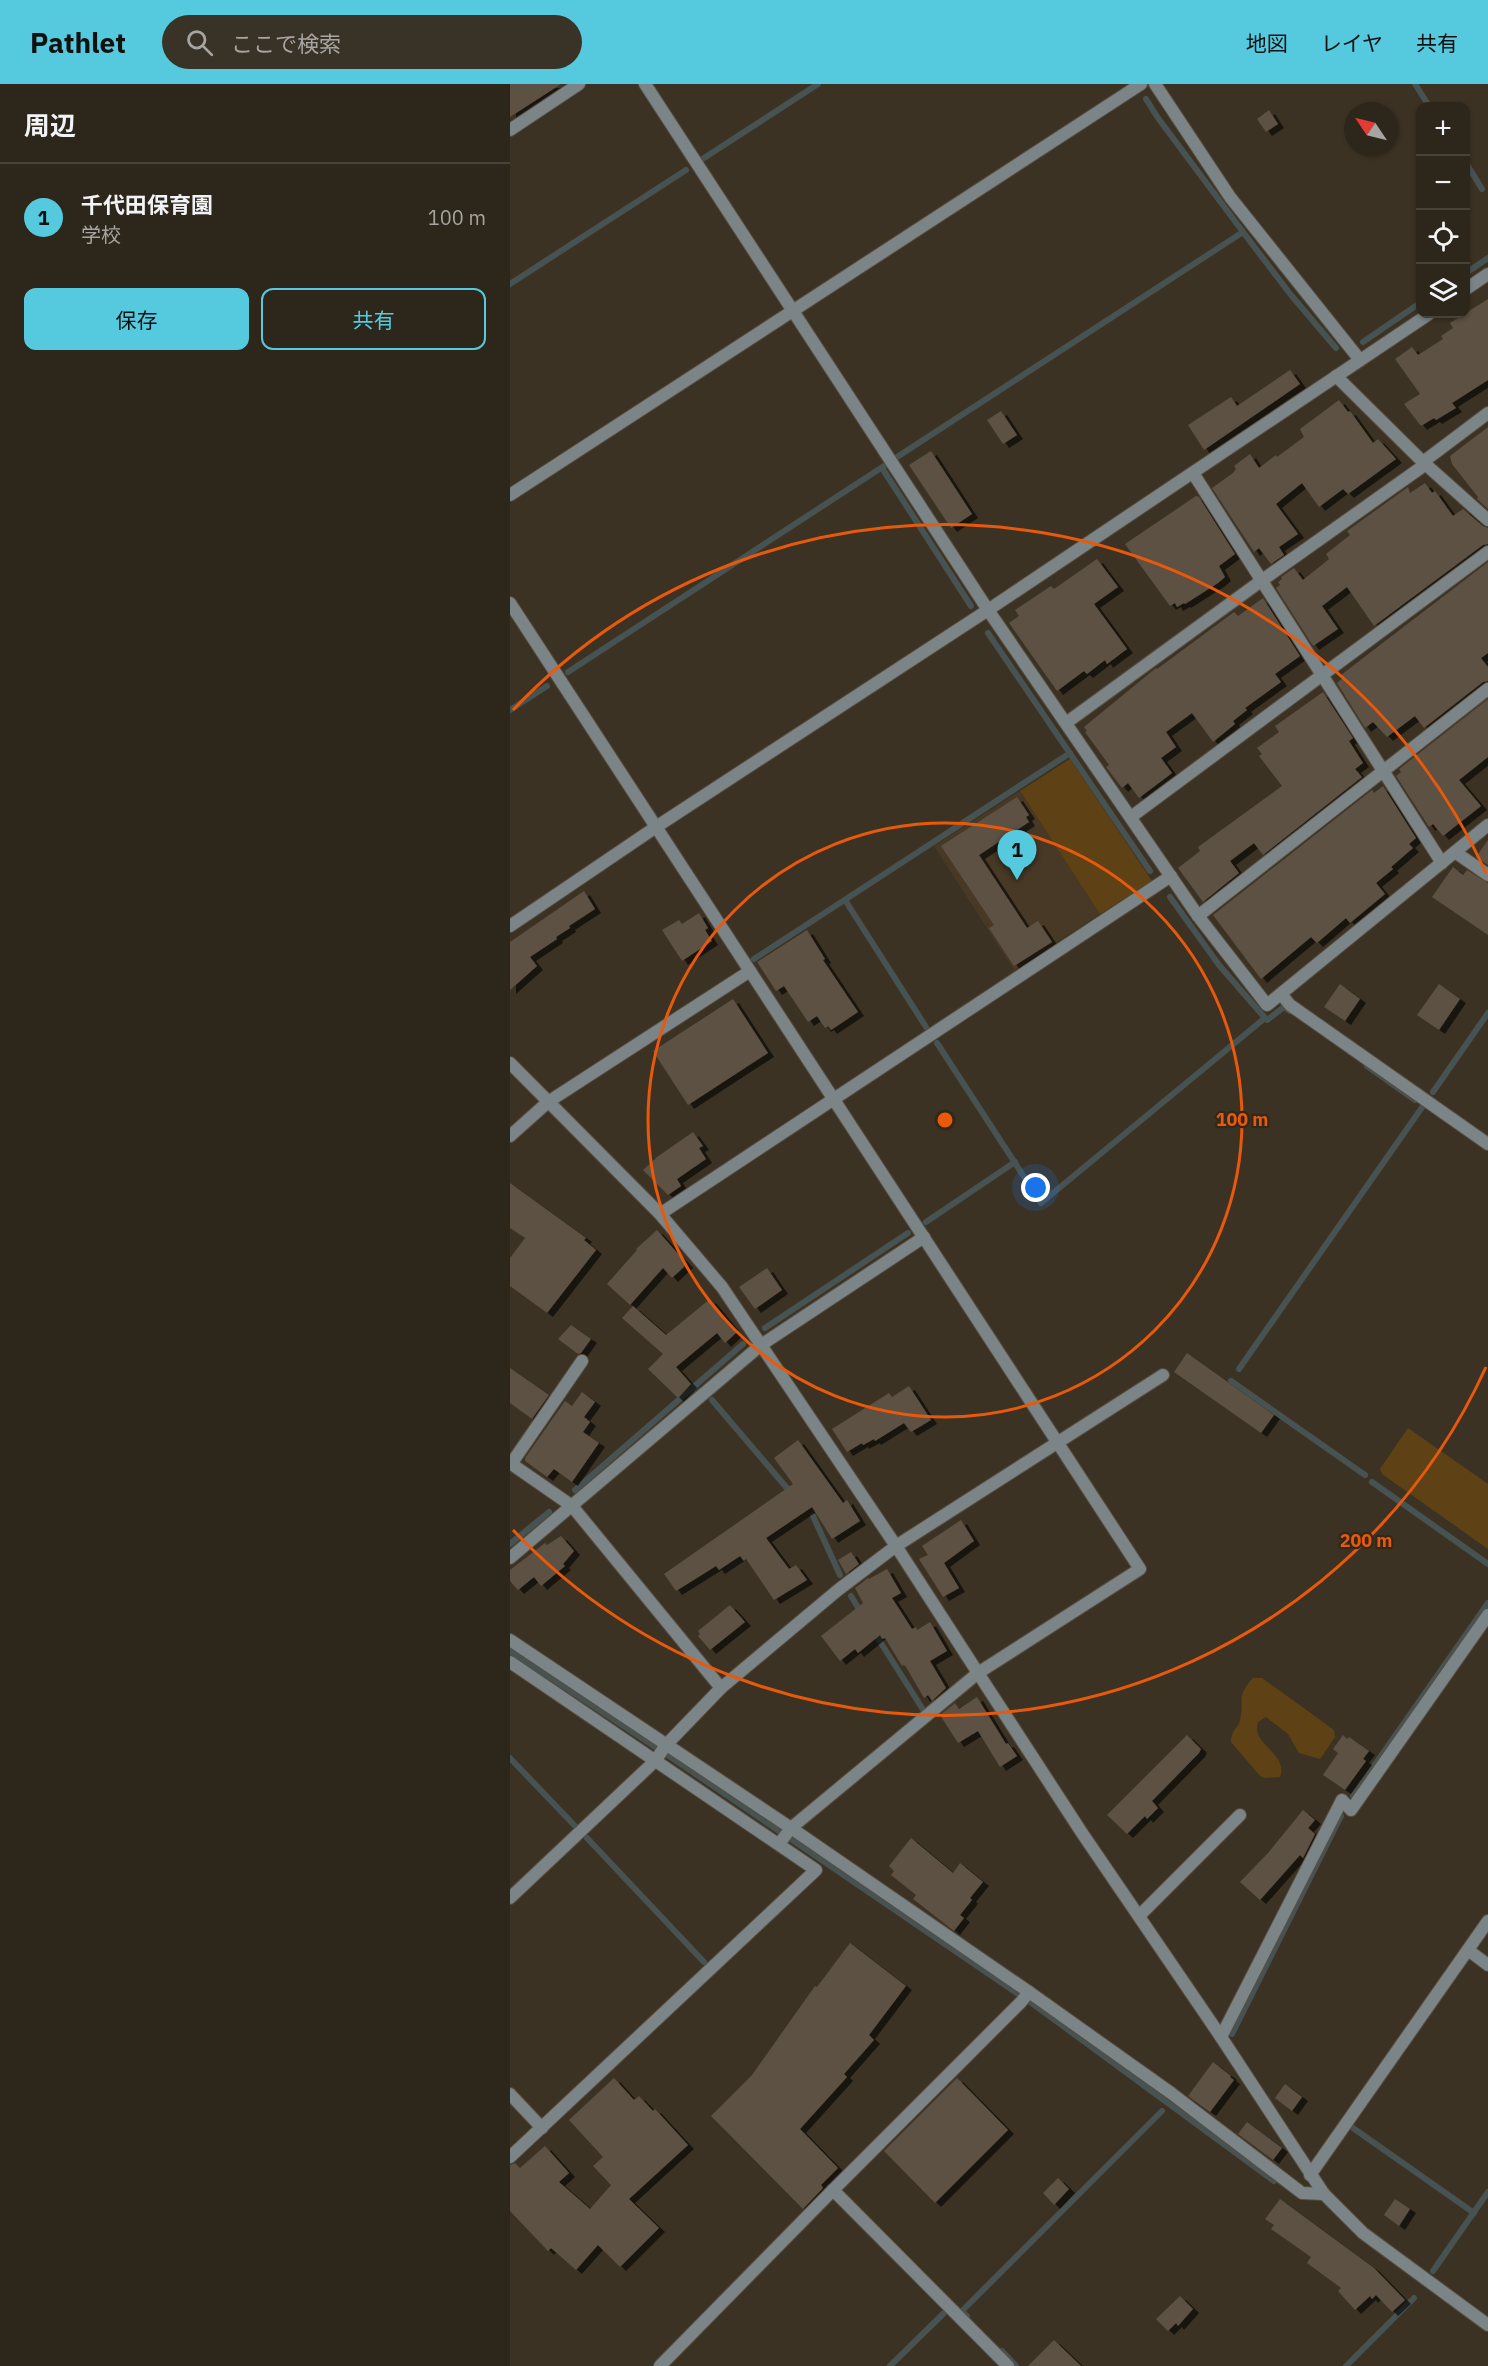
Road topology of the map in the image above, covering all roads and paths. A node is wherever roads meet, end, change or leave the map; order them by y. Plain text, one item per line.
1 (579, 84) edge
2 (645, 84) edge
3 (1142, 84) edge
4 (1155, 84) edge
5 (510, 130) edge
6 (1488, 274) edge
7 (1470, 286) edge
8 (792, 311) junction
9 (1423, 318) edge
10 (1360, 360) junction
11 (1336, 376) junction
12 (1488, 413) edge
13 (1424, 463) junction
14 (1192, 473) junction
15 (510, 495) edge
16 (1488, 520) edge
17 (1488, 552) edge
18 (1262, 581) junction
19 (510, 603) edge
20 (988, 610) junction
21 (1322, 676) junction
22 (1488, 689) edge
23 (1066, 723) junction
24 (1383, 771) junction
25 (1131, 817) junction
26 (1488, 825) edge
27 (656, 827) junction
28 (1455, 852) junction
29 (1442, 863) junction
30 (1488, 875) edge
31 (1171, 876) junction
32 (1198, 916) junction
33 (510, 926) edge
34 (750, 971) junction
35 (1281, 994) junction
36 (510, 1063) edge
37 (833, 1098) junction
38 (548, 1102) junction
39 (510, 1136) edge
40 (1488, 1144) edge
41 (660, 1214) junction
42 (924, 1238) junction
43 (761, 1345) junction
44 (582, 1361) dead end
45 (1163, 1375) dead end
46 (1058, 1443) junction
47 (510, 1463) edge
48 (572, 1506) junction
49 (896, 1546) junction
50 (510, 1558) edge
51 (1488, 1615) edge
52 (510, 1640) edge
53 (510, 1662) edge
54 (978, 1673) junction
55 (721, 1688) junction
56 (661, 1752) junction
57 (1240, 1815) dead end
58 (785, 1836) junction
59 (510, 1898) edge
60 (1139, 1916) junction
61 (1488, 1921) edge
62 (1468, 1950) junction
63 (1488, 1965) edge
64 (1026, 1996) junction
65 (1221, 2037) junction
66 (510, 2094) edge
67 (542, 2128) junction
68 (510, 2157) edge
69 (1310, 2175) junction
70 (833, 2190) junction
71 (1324, 2194) junction
72 (1488, 2325) edge
73 (660, 2366) edge
74 (1008, 2366) edge

1 - 5 street
2 - 8 street
3 - 8 street
4 - 10 street
6 - 7 street
8 - 15 street
8 - 20 street
9 - 10 street
10 - 11 street
11 - 13 street
11 - 14 street
12 - 13 street
13 - 16 street
13 - 18 street
14 - 18 street
14 - 20 street
17 - 21 street
18 - 21 street
18 - 23 street
19 - 27 street
20 - 23 street
20 - 27 street
21 - 24 street
21 - 25 street
22 - 24 street
23 - 25 street
24 - 29 street
24 - 32 street
25 - 31 street
26 - 28 street
27 - 33 street
27 - 34 street
28 - 29 street
28 - 30 street
29 - 35 street
31 - 32 street
31 - 37 street
32 - 35 street
34 - 37 street
34 - 38 street
35 - 40 street
36 - 38 street
37 - 41 street
37 - 42 street
38 - 39 street
38 - 41 street
41 - 43 street
42 - 43 street
42 - 46 street
43 - 48 street
43 - 49 street
44 - 47 street
45 - 46 street
46 - 49 street
46 - 54 street
47 - 48 street
48 - 50 street
48 - 55 street
49 - 54 street
49 - 55 street
51 - 65 street
52 - 56 street
53 - 56 street
54 - 58 street
54 - 60 street
55 - 56 street
56 - 58 street
56 - 58 street
56 - 59 street
57 - 60 street
58 - 64 street
58 - 67 street
60 - 65 street
61 - 62 street
62 - 63 street
62 - 69 street
64 - 70 street
64 - 71 street
65 - 69 street
66 - 67 street
67 - 68 street
69 - 71 street
70 - 73 street
70 - 74 street
71 - 72 street

